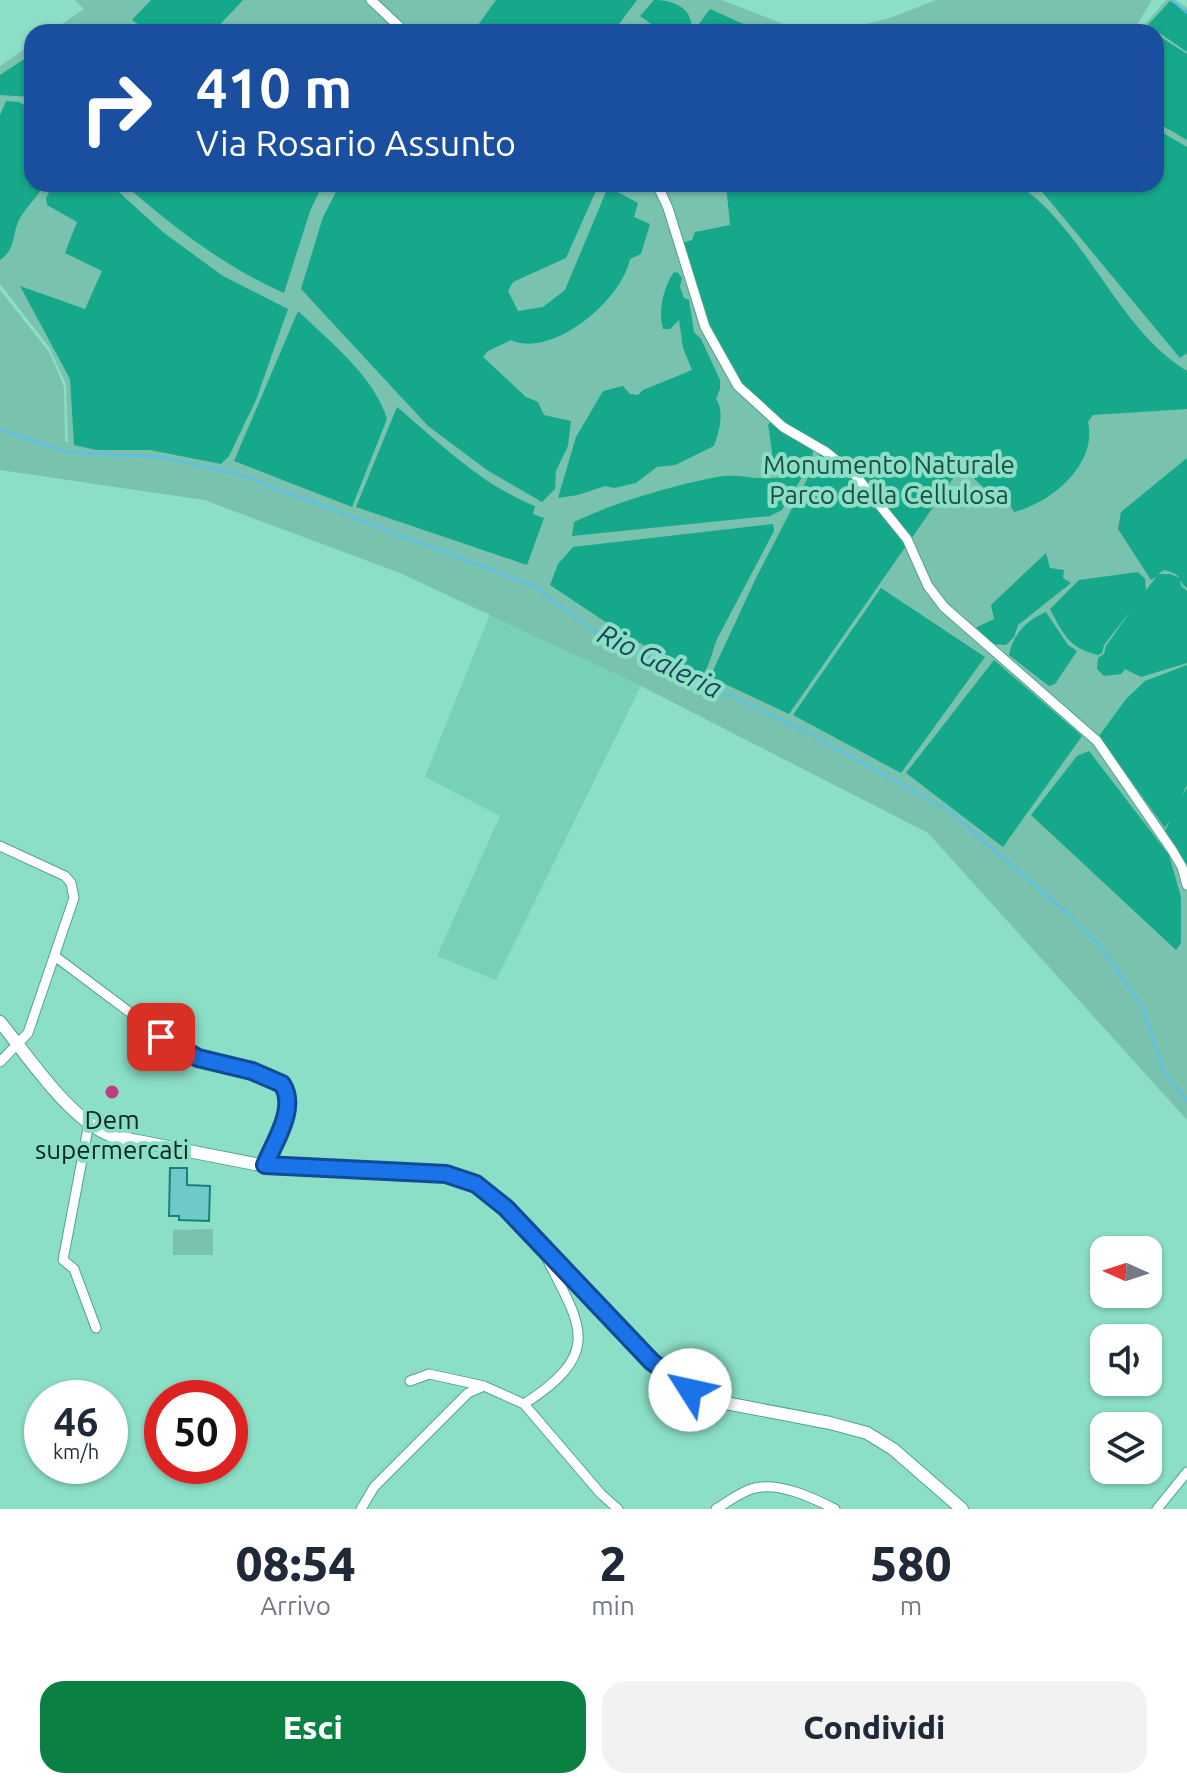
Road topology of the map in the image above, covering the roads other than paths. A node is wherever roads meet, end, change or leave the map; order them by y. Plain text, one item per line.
1 (371, 0) edge
2 (396, 24) edge
3 (661, 192) edge
4 (0, 846) edge
5 (1187, 885) edge
6 (56, 957) junction
7 (0, 1022) edge
8 (19, 1045) junction
9 (0, 1062) edge
10 (89, 1123) junction
11 (265, 1165) junction
12 (538, 1241) junction
13 (96, 1328) dead end
14 (410, 1381) dead end
15 (484, 1386) junction
16 (524, 1404) junction
17 (1187, 1472) edge
18 (361, 1509) edge
19 (618, 1509) edge
20 (716, 1509) edge
21 (835, 1509) edge
22 (962, 1509) edge
23 (1157, 1509) edge

1 - 2 street
3 - 5 street
4 - 6 street
6 - 8 street
6 - 11 street
7 - 8 main road
8 - 9 street
8 - 10 main road
10 - 11 main road
10 - 13 street
11 - 12 main road
12 - 16 street
12 - 22 main road
14 - 15 street
15 - 16 street
15 - 18 street
16 - 19 street
17 - 23 street
20 - 21 street

